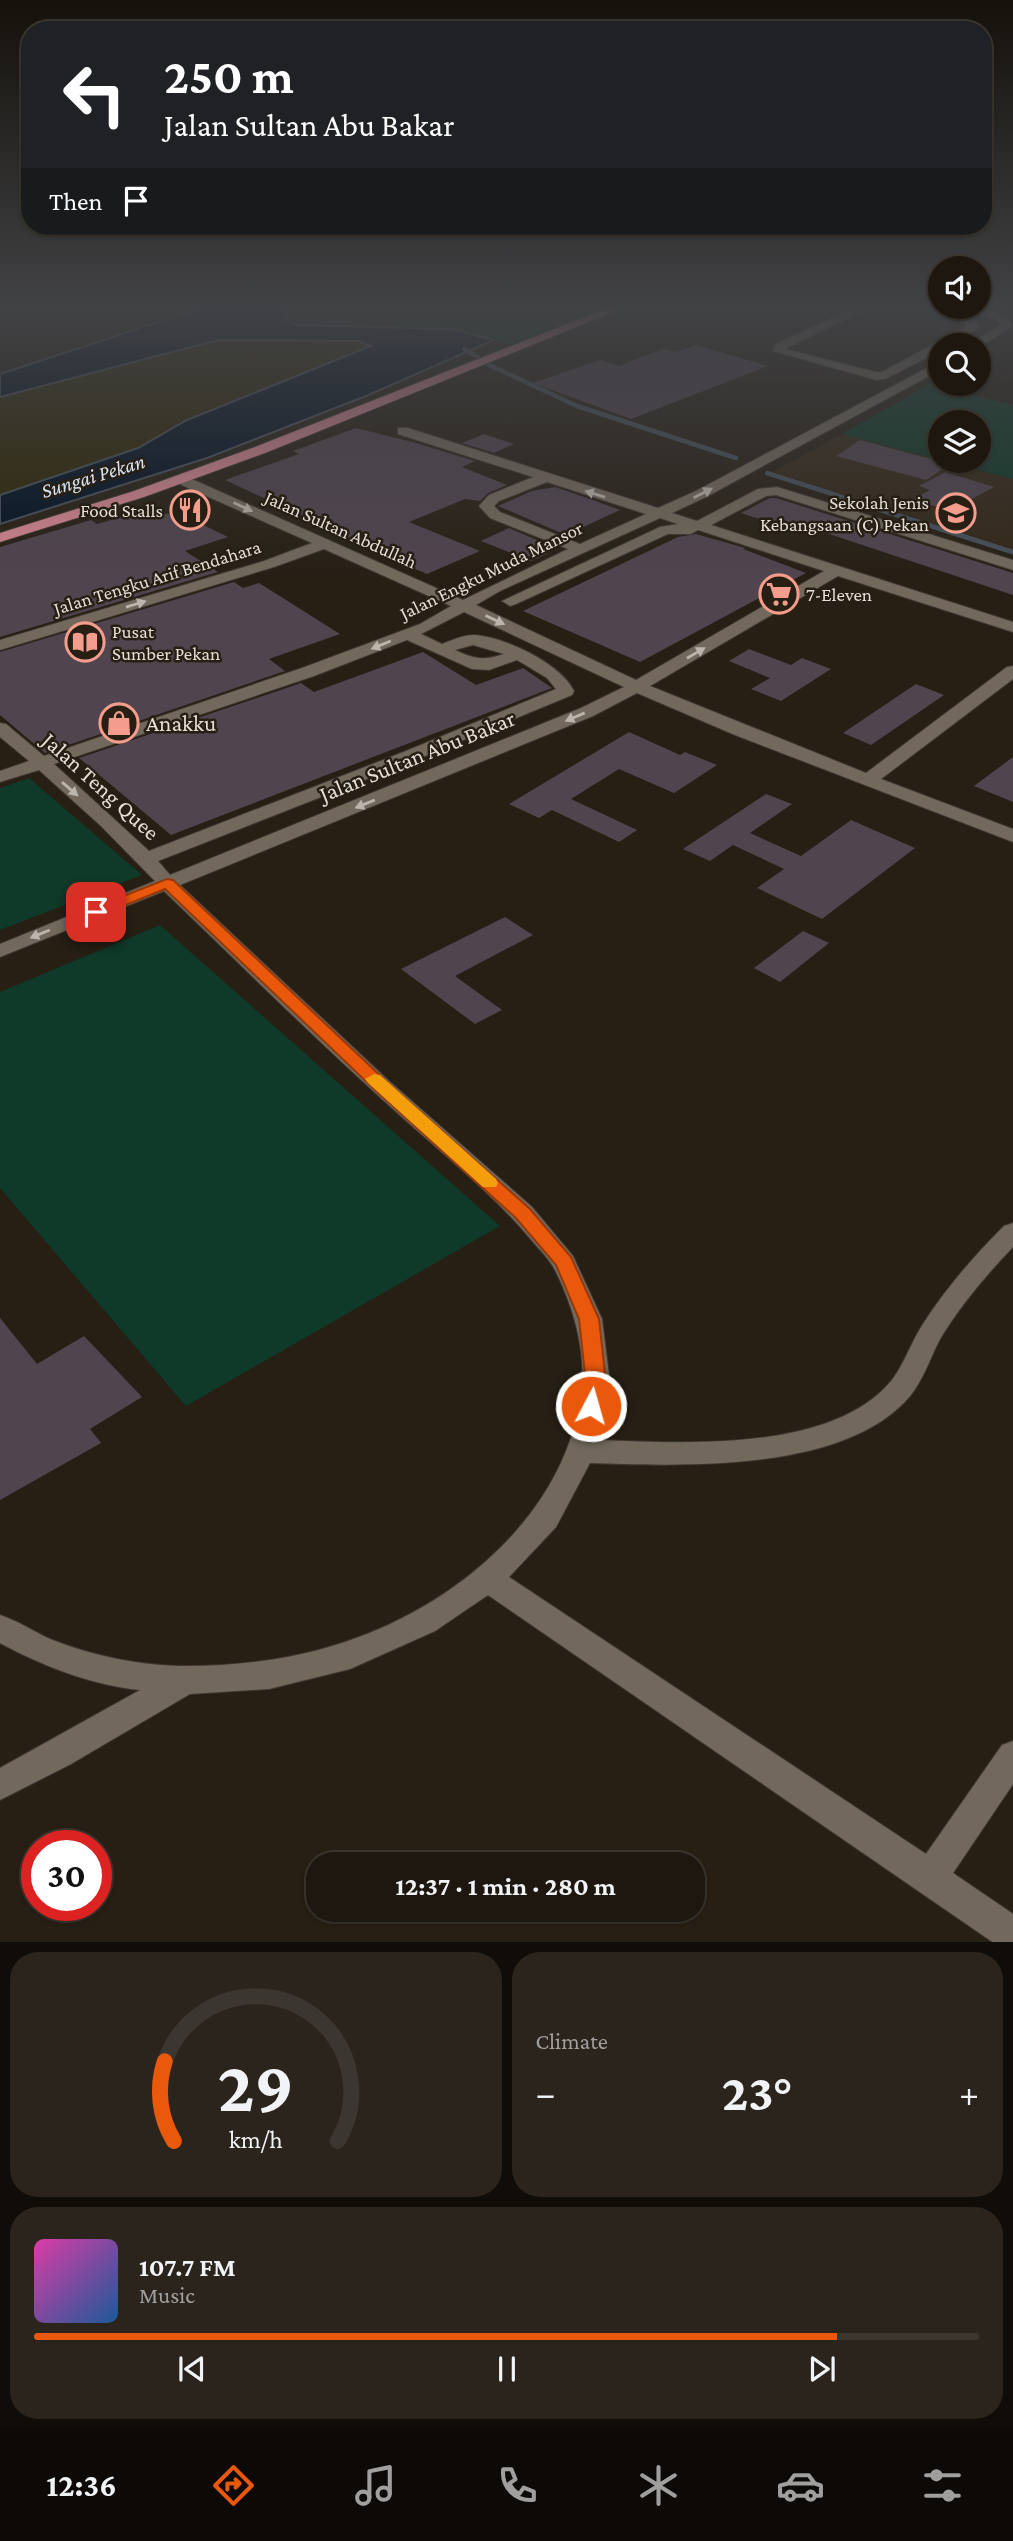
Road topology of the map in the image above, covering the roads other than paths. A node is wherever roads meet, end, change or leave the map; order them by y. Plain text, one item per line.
1 (393, 396) edge
2 (882, 396) edge
3 (403, 432) dead end
4 (544, 478) junction
5 (180, 479) junction
6 (660, 514) junction
7 (698, 526) junction
8 (620, 532) junction
9 (0, 538) edge
10 (642, 540) junction
11 (324, 544) junction
12 (581, 549) junction
13 (753, 550) dead end
14 (1013, 565) edge
15 (835, 571) junction
16 (522, 575) junction
17 (544, 584) junction
18 (510, 601) dead end
19 (464, 606) junction
20 (1013, 627) edge
21 (407, 634) junction
22 (0, 645) edge
23 (441, 650) junction
24 (517, 655) junction
25 (1013, 671) edge
26 (637, 688) junction
27 (0, 728) edge
28 (412, 755) junction
29 (40, 763) junction
30 (438, 774) junction
31 (0, 776) edge
32 (868, 780) junction
33 (1013, 836) edge
34 (146, 859) junction
35 (167, 883) junction
36 (0, 950) edge
37 (1013, 1232) edge
38 (582, 1451) junction
39 (488, 1579) junction
40 (0, 1628) edge
41 (185, 1680) junction
42 (1013, 1756) edge
43 (0, 1785) edge
44 (930, 1877) junction
45 (1013, 1936) edge

1 - 5 highway
6 -> 2 street, Jalan Engku Muda Mansor
3 - 4 street
6 -> 4 street
4 - 12 street
5 - 9 highway
5 -> 11 street, Jalan Sultan Abdullah
6 - 7 street
6 - 8 street, Jalan Engku Muda Mansor
7 - 14 street
7 - 15 street
8 - 10 street
8 - 12 street, Jalan Engku Muda Mansor
10 - 13 street
10 - 17 street
11 - 19 street, Jalan Sultan Abdullah
22 -> 11 street, Jalan Tengku Arif Bendahara
12 - 16 street, Jalan Engku Muda Mansor
15 - 20 street
26 -> 15 street, Jalan Sultan Abu Bakar
16 - 17 street
16 - 19 street, Jalan Engku Muda Mansor
17 - 18 street
19 - 21 street, Jalan Engku Muda Mansor
19 -> 26 street, Jalan Sultan Abdullah
21 - 23 street
21 -> 29 street, Jalan Engku Muda Mansor
23 - 24 street
23 - 24 street
24 - 28 street
25 - 32 street
26 -> 30 street, Jalan Sultan Abu Bakar
26 - 32 street, Jalan Sultan Abdullah
27 - 29 street, Jalan Teng Quee
28 - 30 street
28 - 34 street
29 - 31 street, Jalan Engku Muda Mansor
29 -> 34 street, Jalan Teng Quee
30 -> 35 street, Jalan Sultan Abu Bakar
32 - 33 street, Jalan Sultan Abdullah
34 - 35 street, Jalan Teng Quee
35 -> 36 street, Jalan Sultan Abu Bakar
35 - 38 street, Jalan Teng Quee
37 - 38 street
38 - 39 street, Jalan Teng Quee
39 - 41 street, Jalan Teng Quee
39 - 44 street
40 - 41 street, Jalan Teng Quee
41 - 43 street
42 - 44 street
44 - 45 street

